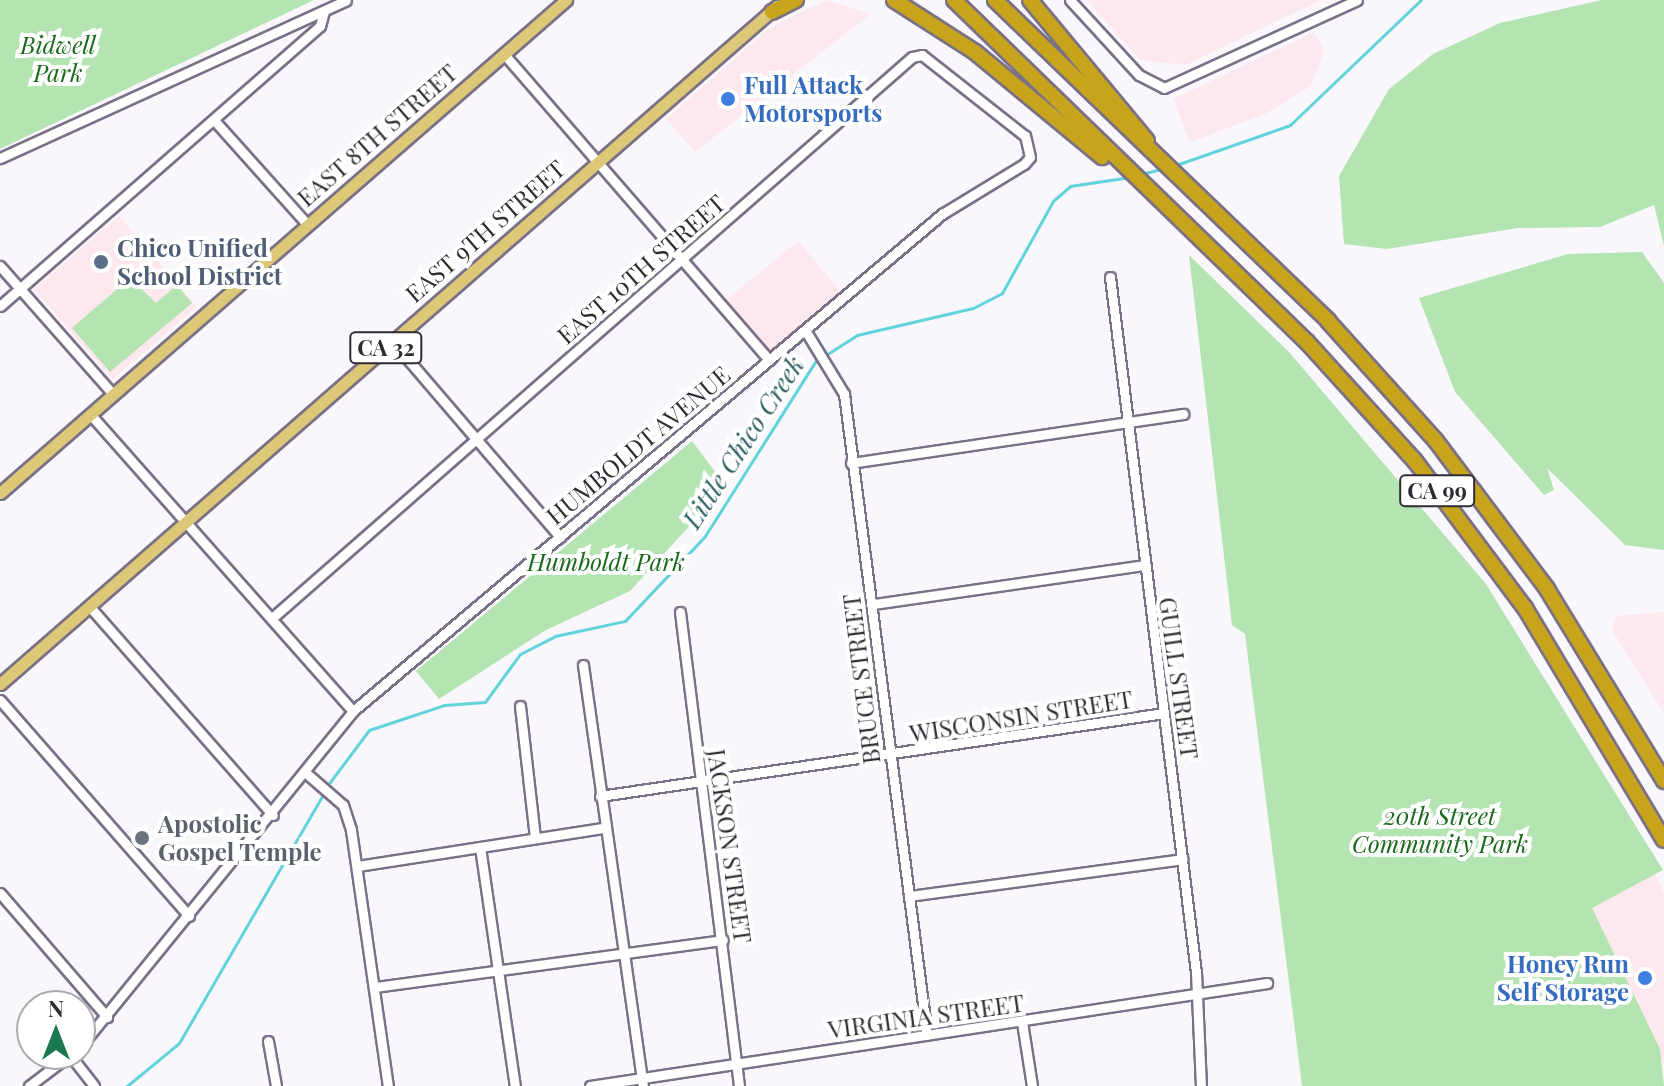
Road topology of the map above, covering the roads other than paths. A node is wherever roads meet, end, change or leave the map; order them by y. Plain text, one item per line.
1 (346, 0) edge
2 (566, 0) edge
3 (782, 0) edge
4 (796, 0) edge
5 (883, 0) edge
6 (894, 0) edge
7 (954, 0) edge
8 (995, 0) edge
9 (1030, 0) edge
10 (1070, 0) edge
11 (1357, 0) edge
12 (324, 11) junction
13 (772, 12) junction
14 (928, 21) junction
15 (504, 54) junction
16 (214, 120) junction
17 (1151, 152) junction
18 (1030, 157) joint
19 (0, 158) edge
20 (597, 162) junction
21 (1113, 162) junction
22 (307, 224) junction
23 (682, 259) junction
24 (0, 266) edge
25 (1110, 277) dead end
26 (21, 289) junction
27 (0, 306) edge
28 (805, 330) junction
29 (393, 342) junction
30 (769, 360) junction
31 (112, 393) junction
32 (90, 414) junction
33 (1183, 414) dead end
34 (1123, 419) junction
35 (477, 440) junction
36 (851, 463) junction
37 (0, 493) edge
38 (186, 522) junction
39 (560, 537) junction
40 (1144, 565) junction
41 (874, 604) junction
42 (90, 607) junction
43 (680, 612) dead end
44 (272, 618) junction
45 (583, 665) dead end
46 (0, 684) edge
47 (0, 700) edge
48 (520, 706) dead end
49 (353, 711) junction
50 (1164, 713) junction
51 (890, 759) junction
52 (306, 773) junction
53 (1664, 781) edge
54 (700, 782) junction
55 (600, 796) junction
56 (273, 815) junction
57 (603, 828) junction
58 (535, 837) junction
59 (1664, 840) edge
60 (480, 847) junction
61 (1183, 859) junction
62 (357, 866) junction
63 (0, 893) edge
64 (909, 896) junction
65 (189, 916) junction
66 (723, 940) junction
67 (626, 953) junction
68 (501, 973) junction
69 (1267, 983) dead end
70 (375, 987) junction
71 (1194, 996) junction
72 (107, 1017) junction
73 (1022, 1022) junction
74 (96, 1029) edge
75 (927, 1035) junction
76 (268, 1041) dead end
77 (736, 1063) junction
78 (50, 1070) edge
79 (642, 1082) edge
80 (29, 1086) edge
81 (276, 1086) edge
82 (388, 1086) edge
83 (515, 1086) edge
84 (590, 1086) edge
85 (739, 1086) edge
86 (1032, 1086) edge
87 (1201, 1086) edge

1 - 12 street
2 - 15 main road, EAST 8TH STREET
3 - 13 main road, EAST 9TH STREET / CA 32
4 - 13 highway
5 - 14 highway
6 - 14 highway
7 - 21 highway, CA 99
8 - 17 highway, CA 99
9 - 17 highway
10 - 11 street
12 - 16 street
12 - 19 street
13 - 20 main road, EAST 9TH STREET / CA 32
14 - 21 highway
15 - 20 street
15 - 22 main road, EAST 8TH STREET
16 - 22 street
16 - 26 street
17 - 53 highway, CA 99
18 - 23 street, EAST 10TH STREET
18 - 28 street, HUMBOLDT AVENUE
20 - 23 street
20 - 29 main road, EAST 9TH STREET / CA 32
21 - 59 highway, CA 99
22 - 31 main road, EAST 8TH STREET
23 - 30 street
23 - 35 street, EAST 10TH STREET
24 - 26 street
25 - 34 street, GUILL STREET
26 - 27 street
26 - 31 street
28 - 30 street, HUMBOLDT AVENUE
28 - 36 street, BRUCE STREET
29 - 35 street
29 - 38 main road, EAST 9TH STREET / CA 32
30 - 39 street, HUMBOLDT AVENUE
31 - 32 main road, EAST 8TH STREET
32 - 37 main road, EAST 8TH STREET
32 - 38 street
33 - 34 street
34 - 36 street
34 - 40 street, GUILL STREET
35 - 39 street
35 - 44 street, EAST 10TH STREET
36 - 41 street, BRUCE STREET
38 - 42 main road, EAST 9TH STREET / CA 32
38 - 44 street
39 - 49 street, HUMBOLDT AVENUE
40 - 41 street
40 - 50 street, GUILL STREET
41 - 51 street, BRUCE STREET
42 - 46 main road, EAST 9TH STREET / CA 32
42 - 56 street
43 - 54 street, JACKSON STREET
44 - 49 street
45 - 55 street
47 - 65 street
48 - 58 street
49 - 52 street, HUMBOLDT AVENUE
50 - 51 street, WISCONSIN STREET
50 - 61 street, GUILL STREET
51 - 54 street, WISCONSIN STREET
51 - 64 street, BRUCE STREET
52 - 56 street, HUMBOLDT AVENUE
52 - 62 street
54 - 55 street, WISCONSIN STREET
54 - 66 street, JACKSON STREET
55 - 57 street
56 - 65 street, HUMBOLDT AVENUE
57 - 58 street
57 - 67 street
58 - 60 street
60 - 62 street
60 - 68 street
61 - 64 street
61 - 71 street, GUILL STREET
62 - 70 street
63 - 72 street
64 - 75 street, BRUCE STREET
65 - 72 street, HUMBOLDT AVENUE
66 - 67 street
66 - 77 street, JACKSON STREET
67 - 68 street
67 - 79 street
68 - 70 street
68 - 83 street
69 - 71 street, VIRGINIA STREET
70 - 82 street
71 - 73 street, VIRGINIA STREET
71 - 87 street, GUILL STREET
72 - 74 street, HUMBOLDT AVENUE
73 - 75 street, VIRGINIA STREET
73 - 86 street
75 - 77 street, VIRGINIA STREET
76 - 81 street
77 - 79 street, VIRGINIA STREET
77 - 85 street, JACKSON STREET
78 - 80 street
79 - 84 street, VIRGINIA STREET

